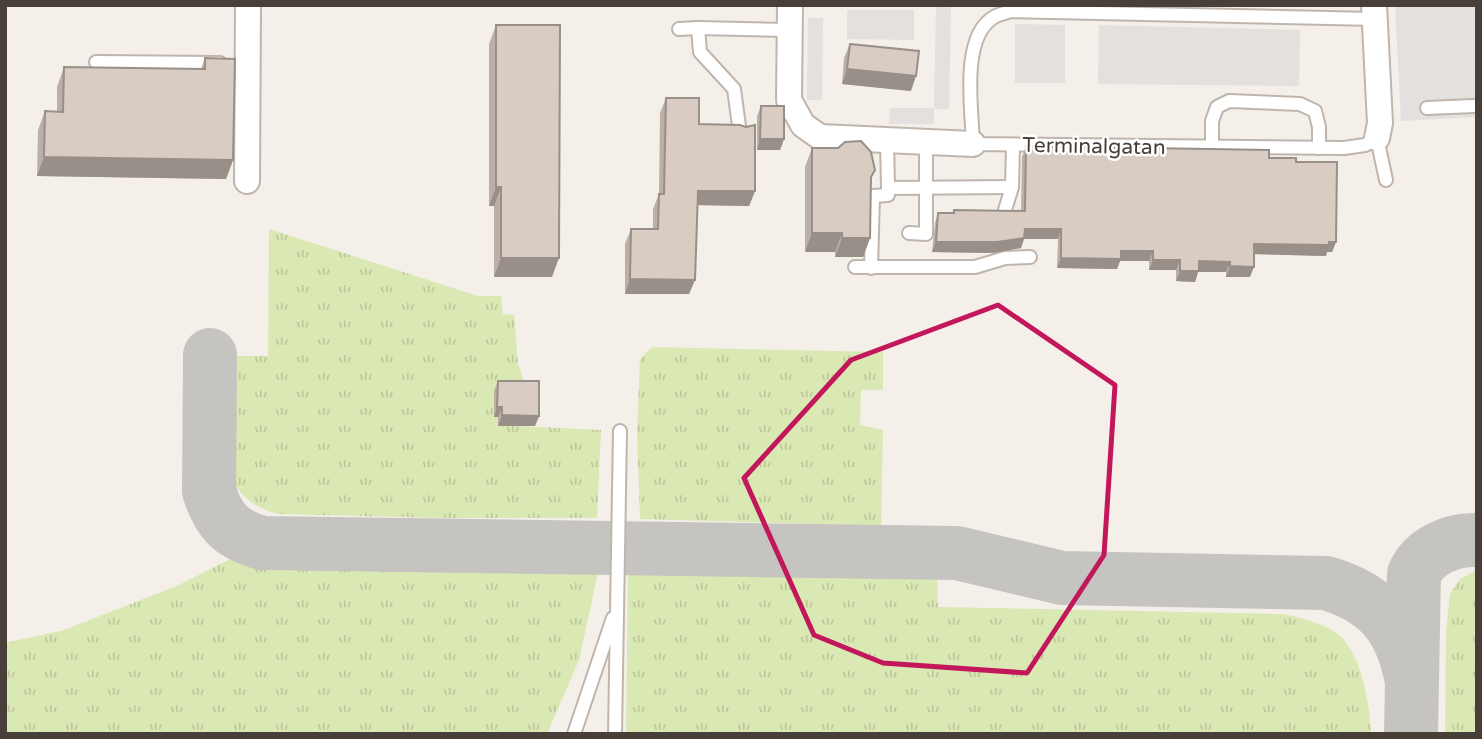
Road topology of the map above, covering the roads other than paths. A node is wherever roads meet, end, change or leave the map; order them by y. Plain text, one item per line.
1 (248, 5) edge
2 (790, 5) edge
3 (1375, 12) edge
4 (698, 28) junction
5 (679, 29) dead end
6 (790, 30) junction
7 (96, 62) dead end
8 (248, 64) junction
9 (1474, 106) dead end
10 (1427, 108) dead end
11 (740, 133) edge
12 (1377, 138) junction
13 (887, 141) junction
14 (926, 142) junction
15 (972, 144) junction
16 (1013, 145) junction
17 (1212, 147) junction
18 (1319, 148) junction
19 (1386, 180) dead end
20 (247, 181) dead end
21 (926, 186) junction
22 (1012, 187) junction
23 (888, 188) junction
24 (1005, 211) edge
25 (909, 233) dead end
26 (1030, 257) dead end
27 (855, 267) dead end
28 (871, 268) junction
29 (620, 431) dead end
30 (617, 604) junction
31 (575, 734) edge
32 (615, 734) edge

1 - 8 street
2 - 6 street, Terminalgatan
3 - 12 street
3 - 15 lane
4 - 5 lane
4 - 6 lane
4 - 11 lane
6 - 13 street, Terminalgatan
7 - 8 lane
8 - 20 street
9 - 10 lane
12 - 18 lane, Terminalgatan
12 - 19 lane
13 - 14 street, Terminalgatan
13 - 23 lane
14 - 15 street, Terminalgatan
14 - 21 lane
15 - 16 lane, Terminalgatan
16 - 17 lane, Terminalgatan
16 - 22 lane
17 - 18 lane, Terminalgatan
17 - 18 lane
21 - 22 lane
21 - 23 lane
21 - 25 lane
22 - 24 lane
23 - 28 lane
26 - 28 lane
27 - 28 lane
29 - 30 lane
30 - 31 lane
30 - 32 lane

